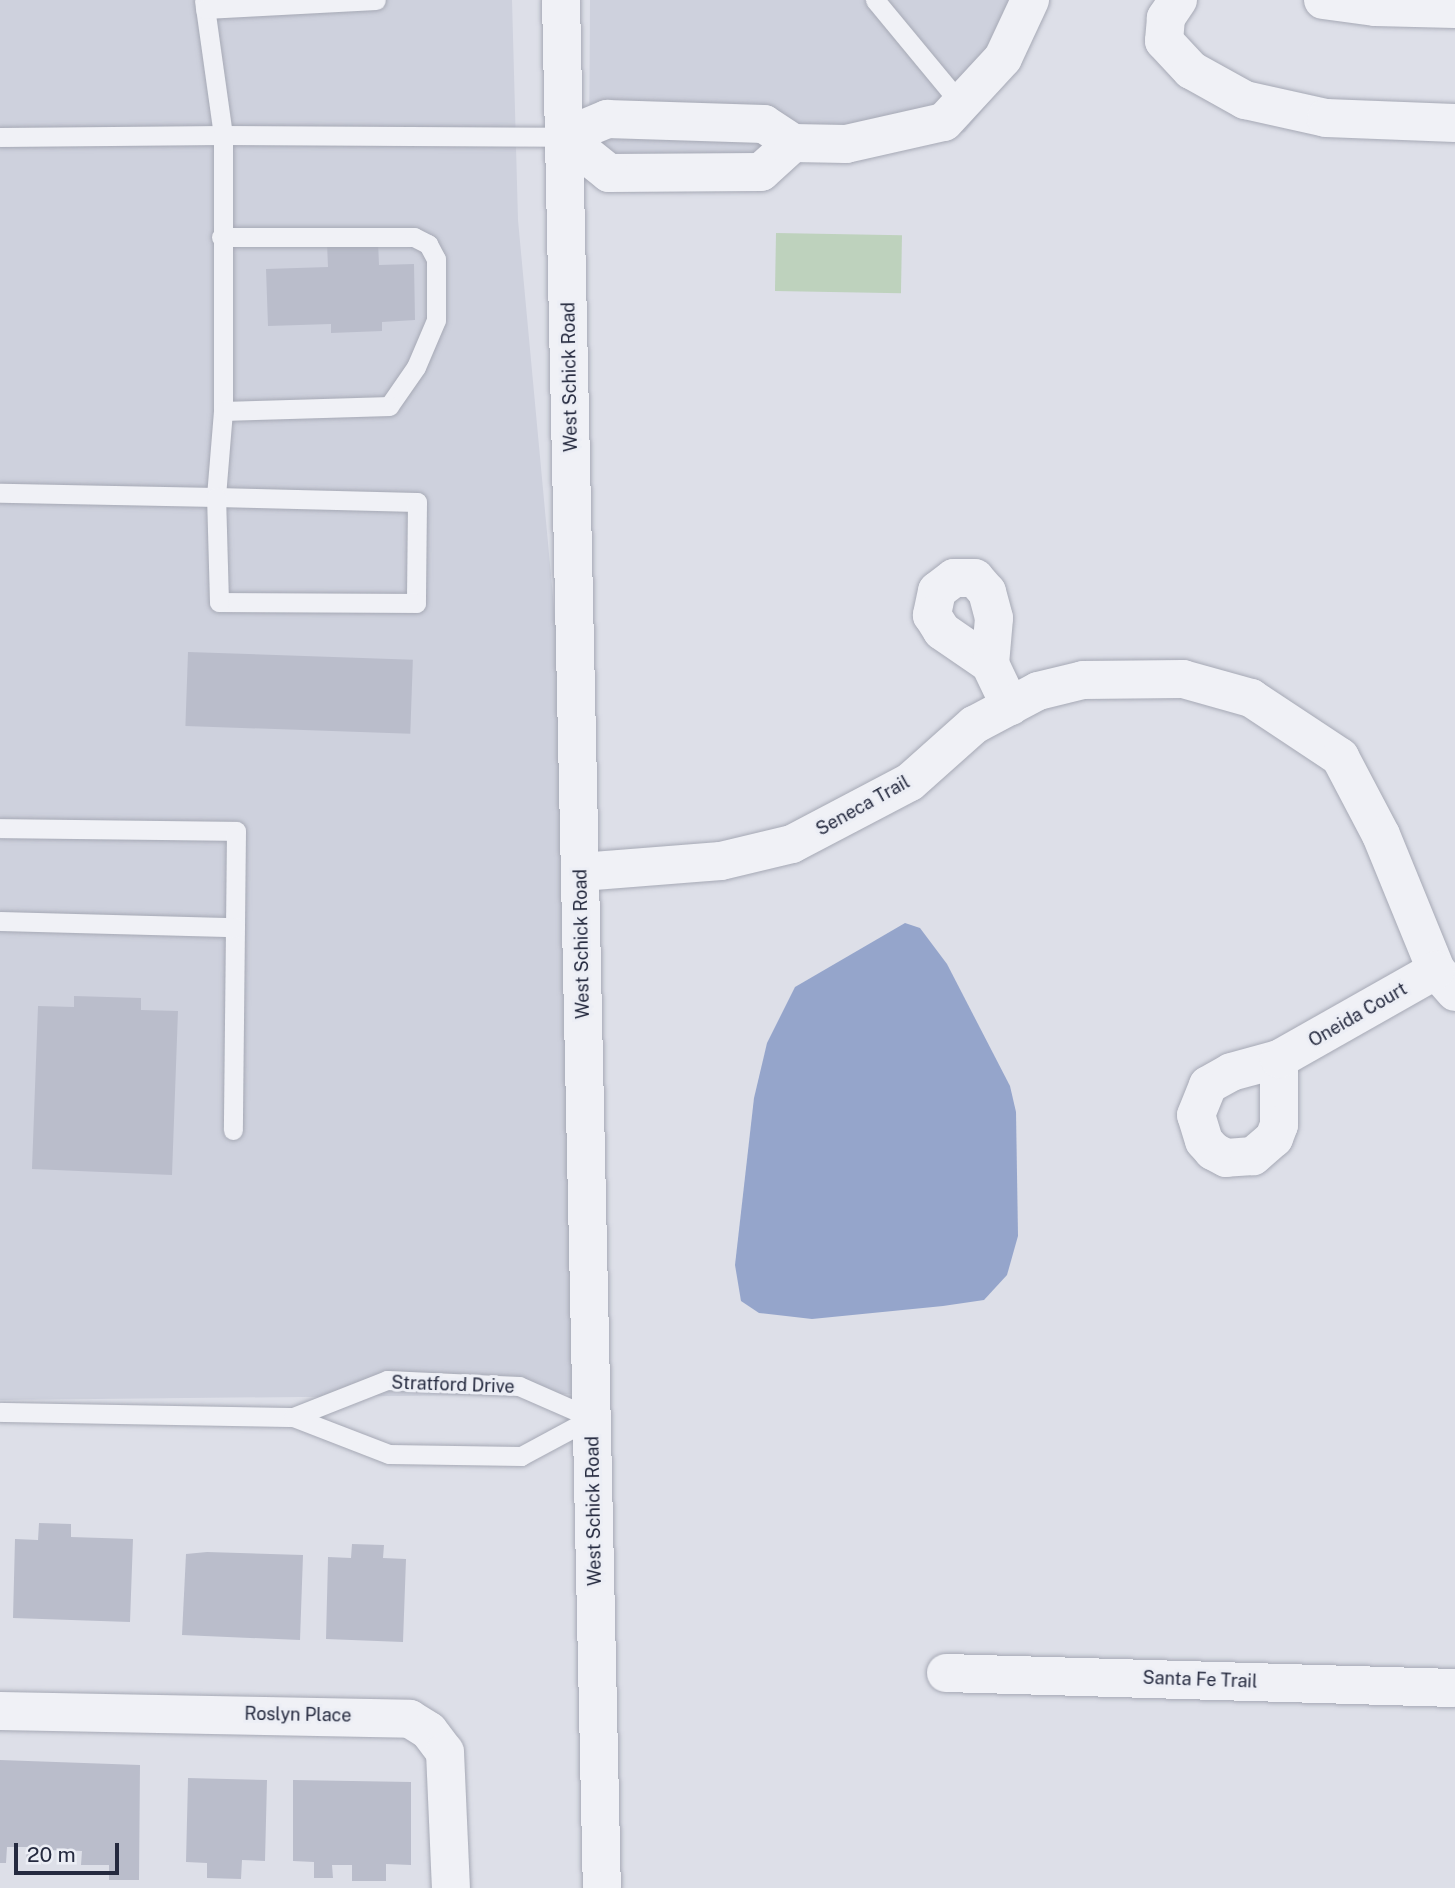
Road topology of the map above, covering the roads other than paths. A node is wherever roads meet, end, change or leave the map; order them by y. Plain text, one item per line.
1 (376, 0) edge
2 (561, 0) edge
3 (875, 0) edge
4 (1030, 0) edge
5 (1178, 0) edge
6 (1323, 0) edge
7 (256, 3) edge
8 (204, 4) edge
9 (1455, 9) edge
10 (961, 104) junction
11 (1455, 123) edge
12 (223, 135) junction
13 (0, 137) edge
14 (564, 137) junction
15 (793, 143) junction
16 (221, 237) junction
17 (223, 411) junction
18 (0, 493) edge
19 (216, 497) junction
20 (990, 664) dead end
21 (1010, 706) junction
22 (0, 828) edge
23 (581, 872) junction
24 (0, 921) edge
25 (235, 927) junction
26 (1445, 981) edge
27 (1279, 1059) dead end
28 (233, 1130) dead end
29 (0, 1412) edge
30 (293, 1417) junction
31 (592, 1418) junction
32 (946, 1672) dead end
33 (1455, 1688) edge
34 (0, 1711) edge
35 (451, 1888) edge
36 (603, 1888) edge

1 - 7 lane
2 - 14 street, West Schick Road
3 - 10 lane
4 - 10 street
5 - 11 street
6 - 9 street
7 - 8 lane
8 - 12 lane
10 - 15 street
12 - 13 lane
12 - 14 lane
12 - 16 lane
14 - 15 street
14 - 15 street
14 - 23 street, West Schick Road
16 - 17 lane
16 - 17 lane
17 - 19 lane
18 - 19 lane
19 - 19 lane
20 - 21 street
21 - 23 street, Seneca Trail
21 - 26 street, Seneca Trail
22 - 25 lane
23 - 31 street, West Schick Road
24 - 25 lane
25 - 28 lane
26 - 27 street, Oneida Court
29 - 30 lane, Stratford Drive
30 - 31 lane, Stratford Drive
30 - 31 lane, Stratford Drive
31 - 36 street, West Schick Road
32 - 33 street, Santa Fe Trail
34 - 35 street, Roslyn Place

